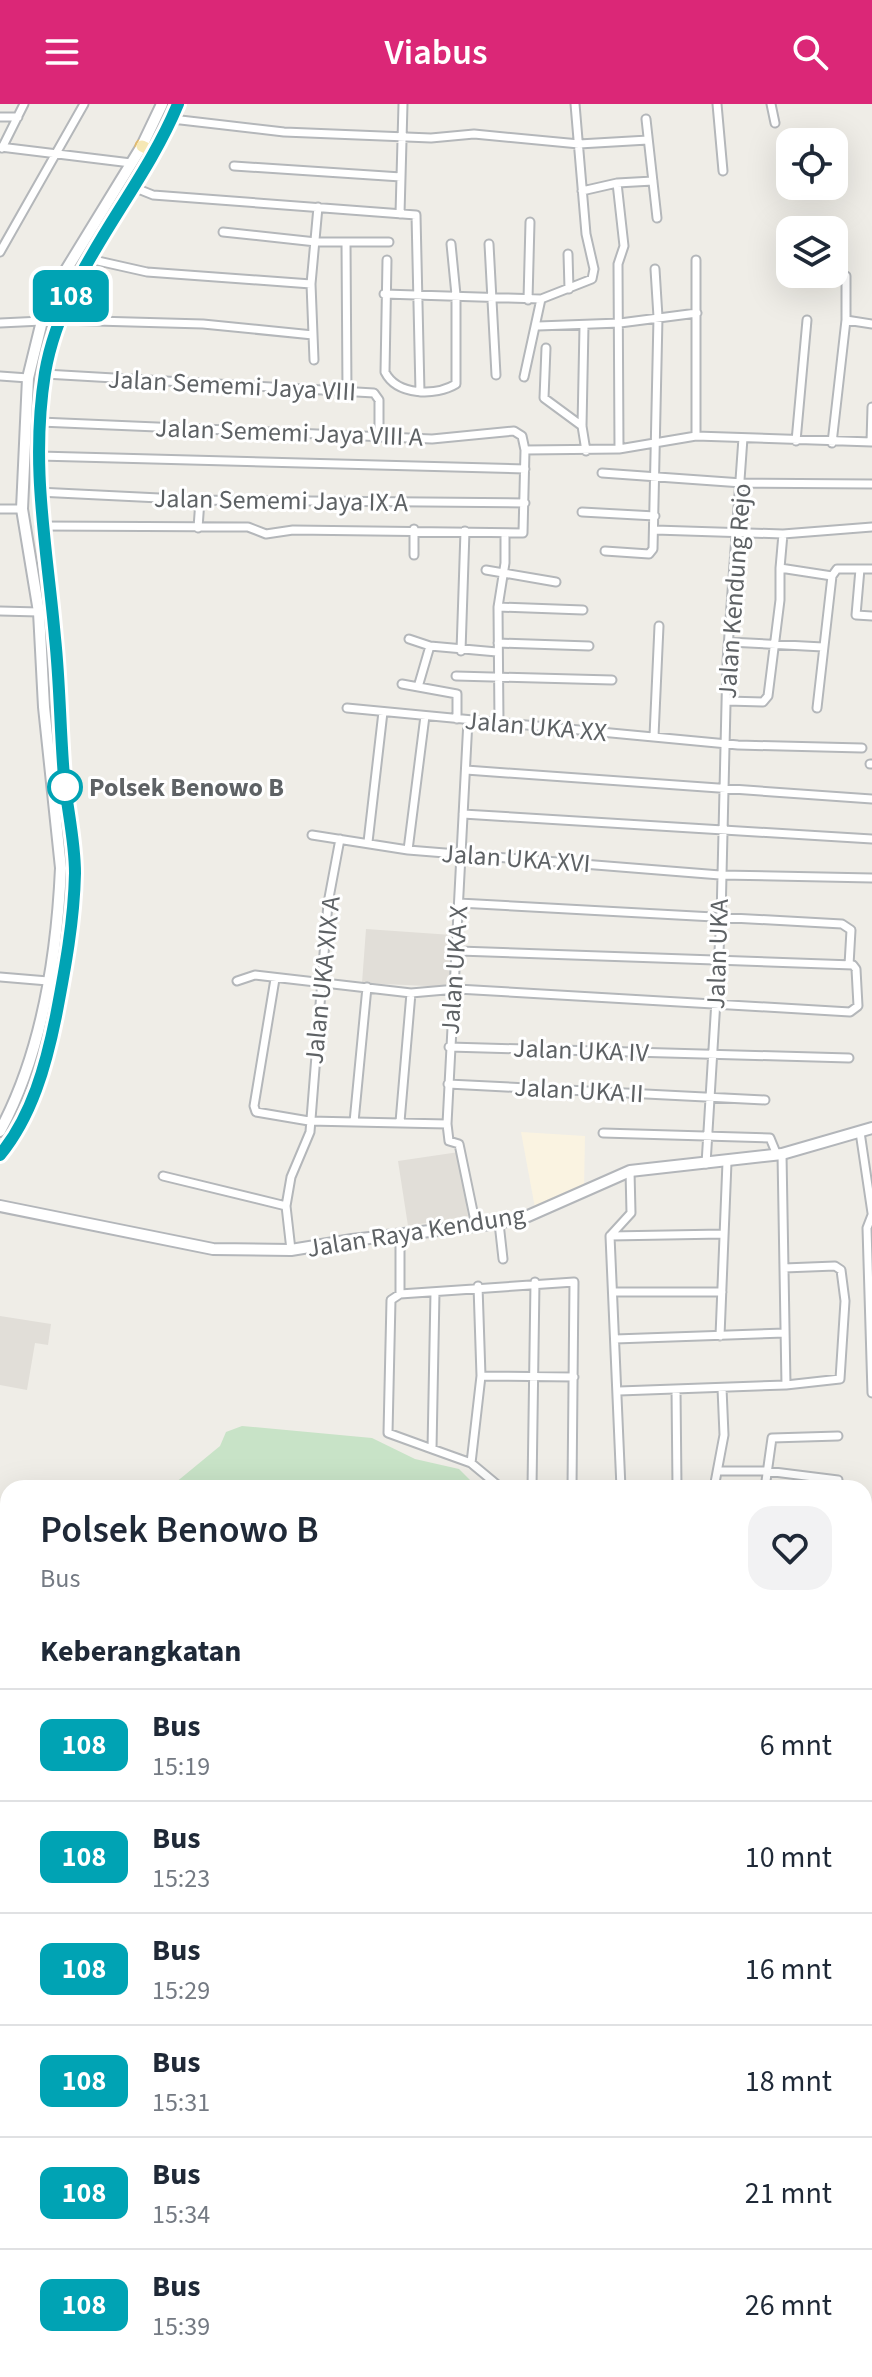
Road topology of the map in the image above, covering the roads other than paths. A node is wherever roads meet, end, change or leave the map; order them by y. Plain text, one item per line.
1 (24, 104) edge
2 (84, 104) edge
3 (162, 104) edge
4 (178, 104) edge
5 (403, 104) edge
6 (575, 104) edge
7 (717, 104) edge
8 (771, 104) edge
9 (0, 117) edge
10 (18, 117) junction
11 (172, 119) junction
12 (646, 119) dead end
13 (775, 123) dead end
14 (403, 137) junction
15 (648, 140) junction
16 (579, 144) junction
17 (142, 146) junction
18 (1, 148) edge
19 (154, 152) junction
20 (57, 157) junction
21 (131, 163) junction
22 (234, 166) dead end
23 (723, 171) dead end
24 (401, 177) junction
25 (653, 181) junction
26 (617, 183) junction
27 (133, 187) junction
28 (582, 191) junction
29 (318, 207) junction
30 (400, 214) junction
31 (657, 218) dead end
32 (530, 222) dead end
33 (223, 232) dead end
34 (316, 242) junction
35 (346, 242) junction
36 (389, 242) dead end
37 (451, 244) dead end
38 (489, 244) dead end
39 (0, 252) edge
40 (568, 254) dead end
41 (89, 259) junction
42 (387, 260) dead end
43 (696, 260) dead end
44 (655, 269) dead end
45 (311, 284) junction
46 (846, 288) edge
47 (569, 289) junction
48 (384, 294) junction
49 (420, 294) junction
50 (456, 295) junction
51 (493, 295) junction
52 (541, 299) junction
53 (528, 300) junction
54 (697, 313) junction
55 (658, 317) junction
56 (60, 320) junction
57 (807, 320) dead end
58 (846, 320) junction
59 (42, 321) junction
60 (0, 323) edge
61 (620, 323) junction
62 (872, 324) edge
63 (538, 326) junction
64 (584, 326) junction
65 (313, 335) junction
66 (546, 348) dead end
67 (314, 360) dead end
68 (45, 374) junction
69 (496, 375) dead end
70 (0, 376) edge
71 (524, 377) dead end
72 (28, 378) junction
73 (347, 392) junction
74 (420, 392) junction
75 (872, 407) edge
76 (40, 422) junction
77 (582, 426) junction
78 (696, 436) junction
79 (379, 437) junction
80 (743, 438) junction
81 (656, 441) junction
82 (796, 441) junction
83 (871, 442) edge
84 (832, 443) junction
85 (619, 449) junction
86 (525, 450) junction
87 (586, 451) junction
88 (39, 456) junction
89 (525, 469) junction
90 (602, 473) dead end
91 (654, 476) junction
92 (742, 483) junction
93 (872, 484) edge
94 (38, 492) junction
95 (200, 500) junction
96 (525, 503) junction
97 (0, 509) edge
98 (22, 509) junction
99 (582, 512) dead end
100 (655, 516) junction
101 (40, 526) junction
102 (872, 527) edge
103 (198, 528) junction
104 (414, 529) junction
105 (655, 530) junction
106 (465, 531) junction
107 (739, 532) junction
108 (505, 533) junction
109 (783, 534) junction
110 (605, 551) dead end
111 (414, 555) dead end
112 (780, 568) junction
113 (860, 569) junction
114 (872, 569) edge
115 (486, 570) dead end
116 (503, 574) junction
117 (832, 576) junction
118 (556, 582) dead end
119 (498, 607) junction
120 (583, 610) dead end
121 (0, 611) edge
122 (39, 612) junction
123 (872, 616) edge
124 (659, 626) dead end
125 (409, 639) dead end
126 (729, 642) junction
127 (775, 643) junction
128 (430, 646) junction
129 (589, 646) dead end
130 (823, 647) junction
131 (497, 648) junction
132 (461, 651) junction
133 (456, 676) dead end
134 (499, 677) junction
135 (612, 680) dead end
136 (402, 684) dead end
137 (418, 687) junction
138 (727, 701) junction
139 (347, 708) dead end
140 (817, 708) dead end
141 (383, 712) junction
142 (425, 716) junction
143 (457, 719) junction
144 (468, 720) junction
145 (499, 723) junction
146 (654, 736) junction
147 (725, 744) junction
148 (862, 748) dead end
149 (466, 770) junction
150 (725, 789) junction
151 (872, 799) edge
152 (463, 814) junction
153 (723, 831) junction
154 (312, 835) dead end
155 (340, 839) junction
156 (872, 839) edge
157 (368, 842) junction
158 (408, 850) junction
159 (460, 853) junction
160 (720, 875) junction
161 (872, 878) edge
162 (459, 903) junction
163 (721, 918) junction
164 (56, 928) junction
165 (70, 930) junction
166 (459, 951) junction
167 (718, 961) junction
168 (852, 965) junction
169 (0, 977) edge
170 (275, 979) junction
171 (48, 981) junction
172 (237, 981) dead end
173 (321, 981) junction
174 (367, 987) junction
175 (457, 989) junction
176 (411, 993) junction
177 (715, 1005) junction
178 (449, 1047) junction
179 (712, 1055) junction
180 (849, 1058) dead end
181 (448, 1084) junction
182 (710, 1097) junction
183 (765, 1100) dead end
184 (309, 1121) junction
185 (354, 1122) junction
186 (400, 1122) junction
187 (447, 1124) junction
188 (872, 1128) edge
189 (0, 1131) edge
190 (860, 1132) junction
191 (603, 1133) dead end
192 (707, 1138) junction
193 (780, 1154) junction
194 (0, 1155) edge
195 (727, 1162) junction
196 (706, 1164) junction
197 (630, 1171) junction
198 (163, 1176) dead end
199 (0, 1206) edge
200 (286, 1206) junction
201 (872, 1214) edge
202 (499, 1223) junction
203 (476, 1226) junction
204 (723, 1234) junction
205 (610, 1236) junction
206 (400, 1237) junction
207 (291, 1250) junction
208 (503, 1259) dead end
209 (784, 1268) junction
210 (535, 1282) junction
211 (478, 1286) junction
212 (435, 1292) junction
213 (613, 1292) junction
214 (722, 1292) junction
215 (400, 1294) junction
216 (871, 1327) edge
217 (785, 1333) junction
218 (720, 1336) junction
219 (615, 1339) junction
220 (534, 1374) junction
221 (481, 1376) junction
222 (574, 1377) junction
223 (786, 1385) junction
224 (722, 1388) junction
225 (676, 1389) junction
226 (619, 1391) junction
227 (872, 1393) edge
228 (838, 1436) dead end
229 (432, 1449) junction
230 (471, 1463) junction
231 (718, 1471) junction
232 (766, 1471) junction
233 (491, 1480) edge
234 (532, 1480) edge
235 (572, 1480) edge
236 (621, 1480) edge
237 (677, 1480) edge
238 (716, 1480) edge
239 (765, 1480) edge
240 (838, 1480) dead end

1 - 10 street
2 - 20 street
3 - 17 main road
4 - 11 main road
5 - 14 street
6 - 16 street
7 - 23 street
8 - 13 street
9 - 10 street
10 - 18 street
11 - 14 street
11 - 19 main road
12 - 15 street
14 - 16 street
14 - 24 street
15 - 16 street
15 - 25 street
16 - 28 street
17 - 19 main road
17 - 21 main road
18 - 20 street
19 - 27 main road
20 - 21 street
20 - 39 street
21 - 59 main road
22 - 24 street
24 - 30 street
25 - 26 street
25 - 31 street
26 - 28 street
26 - 61 street
27 - 29 street
27 - 41 main road
28 - 47 street
29 - 30 street
29 - 34 street
30 - 49 street
32 - 53 street
33 - 34 street
34 - 35 street
34 - 45 street
35 - 36 street
35 - 73 street
37 - 50 street
38 - 51 street
40 - 47 street
41 - 45 street
41 - 56 main road
42 - 48 street
43 - 54 street
44 - 55 street
45 - 65 street
46 - 58 street
47 - 52 street
48 - 49 street
48 - 74 street
49 - 50 street
49 - 74 street
50 - 51 street
50 - 74 street
51 - 53 street
51 - 69 street
52 - 53 street
52 - 63 street
54 - 55 street
54 - 78 street
55 - 61 street
55 - 81 street
56 - 65 street
56 - 68 main road
57 - 82 street
58 - 62 street
58 - 84 street
59 - 60 street
59 - 72 main road
61 - 64 street
61 - 85 street
63 - 64 street
63 - 71 street
64 - 77 street
65 - 67 street
66 - 77 street
68 - 73 street, Jalan Sememi Jaya VIII
68 - 76 main road
70 - 72 street
72 - 98 main road
73 - 79 street, Jalan Sememi Jaya VIII
75 - 83 street
76 - 79 street, Jalan Sememi Jaya VIII A
76 - 88 main road
77 - 87 street
78 - 80 street
78 - 81 street
79 - 86 street, Jalan Sememi Jaya VIII A
80 - 82 street
80 - 92 street, Jalan Kendung Rejo
81 - 85 street
81 - 91 street
82 - 84 street
83 - 84 street
85 - 87 street
86 - 87 street
86 - 89 street
88 - 89 street
88 - 94 main road
89 - 96 street
90 - 91 street
91 - 92 street
91 - 100 street
92 - 93 street
92 - 107 street, Jalan Kendung Rejo
94 - 95 street, Jalan Sememi Jaya IX A
94 - 101 main road
95 - 96 street, Jalan Sememi Jaya IX A
95 - 103 street
96 - 108 street
97 - 98 street
98 - 122 main road
99 - 100 street
100 - 105 street
101 - 103 street
101 - 165 main road
102 - 109 street
103 - 104 street
104 - 106 street
104 - 111 street
105 - 107 street
105 - 110 street
106 - 108 street
106 - 132 street
107 - 109 street
107 - 126 street, Jalan Kendung Rejo
108 - 116 street
109 - 112 street
112 - 117 street
112 - 127 street
113 - 114 street
113 - 117 street
113 - 123 street
115 - 116 street
116 - 118 street
116 - 119 street
117 - 130 street
119 - 120 street
119 - 131 street
121 - 122 street
122 - 164 main road
124 - 146 street
125 - 128 street
126 - 127 street
126 - 138 street, Jalan Kendung Rejo
127 - 130 street
127 - 138 street
128 - 132 street
128 - 137 street
129 - 131 street
130 - 140 street
131 - 132 street
131 - 134 street
133 - 134 street
134 - 135 street
134 - 145 street
136 - 137 street
137 - 143 street
138 - 147 street, Jalan Kendung Rejo
139 - 141 street, Jalan UKA XX
141 - 142 street, Jalan UKA XX
141 - 157 street
142 - 143 street, Jalan UKA XX
142 - 158 street
143 - 144 street, Jalan UKA XX
144 - 145 street, Jalan UKA XX
144 - 149 street, Jalan UKA X
145 - 146 street, Jalan UKA XX
146 - 147 street, Jalan UKA XX
147 - 148 street, Jalan UKA XX
147 - 150 street, Jalan UKA
149 - 150 street
149 - 152 street, Jalan UKA X
150 - 151 street
150 - 153 street, Jalan UKA
152 - 153 street
152 - 159 street, Jalan UKA X
153 - 156 street
153 - 160 street, Jalan UKA
154 - 155 street, Jalan UKA XVI
155 - 157 street, Jalan UKA XVI
155 - 173 street, Jalan UKA XIX A
157 - 158 street, Jalan UKA XVI
158 - 159 street, Jalan UKA XVI
159 - 160 street, Jalan UKA XVI
159 - 162 street, Jalan UKA X
160 - 161 street, Jalan UKA XVI
160 - 163 street, Jalan UKA
162 - 163 street
162 - 166 street, Jalan UKA X
163 - 167 street, Jalan UKA
163 - 168 street
164 - 165 main road
164 - 171 main road
165 - 194 main road
166 - 167 street
166 - 175 street, Jalan UKA X
167 - 168 street
167 - 177 street, Jalan UKA
168 - 177 street
169 - 171 street
170 - 172 street
170 - 173 street
170 - 184 street, Jalan UKA XIX A
171 - 189 main road
173 - 174 street
173 - 184 street, Jalan UKA XIX A
174 - 176 street
174 - 185 street
175 - 176 street
175 - 177 street
175 - 178 street, Jalan UKA X
176 - 186 street
177 - 179 street, Jalan UKA
178 - 179 street, Jalan UKA IV
178 - 181 street, Jalan UKA X
179 - 180 street, Jalan UKA IV
179 - 182 street, Jalan UKA
181 - 182 street, Jalan UKA II
181 - 187 street, Jalan UKA X
182 - 183 street, Jalan UKA II
182 - 192 street, Jalan UKA
184 - 185 street
184 - 200 street, Jalan UKA XIX A
185 - 186 street
186 - 187 street
187 - 203 street
188 - 190 main road, Jalan Raya Kendung
190 - 193 main road, Jalan Raya Kendung
190 - 201 street
191 - 192 street
192 - 193 street
192 - 196 street, Jalan UKA
193 - 195 main road, Jalan Raya Kendung
193 - 209 street
195 - 196 main road, Jalan Raya Kendung
195 - 204 street
196 - 197 main road, Jalan Raya Kendung
197 - 202 main road, Jalan Raya Kendung
197 - 205 street
198 - 200 street
199 - 207 main road, Jalan Raya Kendung
200 - 207 street
201 - 216 street
202 - 203 main road, Jalan Raya Kendung
202 - 208 street
203 - 206 main road, Jalan Raya Kendung
204 - 205 street
204 - 214 street
205 - 213 street
206 - 207 main road, Jalan Raya Kendung
206 - 215 street
209 - 217 street
209 - 223 street
210 - 211 street
210 - 220 street
210 - 222 street
211 - 212 street
211 - 221 street
212 - 215 street
212 - 229 street
213 - 214 street
213 - 219 street
214 - 218 street
215 - 229 street
216 - 227 street
217 - 218 street
217 - 223 street
218 - 219 street
219 - 226 street
220 - 221 street
220 - 222 street
220 - 234 street
221 - 230 street
222 - 235 street
223 - 224 street
224 - 225 street
224 - 231 street
225 - 226 street
225 - 237 street
226 - 236 street
228 - 232 street
229 - 230 street
230 - 233 street
231 - 232 street
231 - 238 street
232 - 239 street
232 - 240 street

